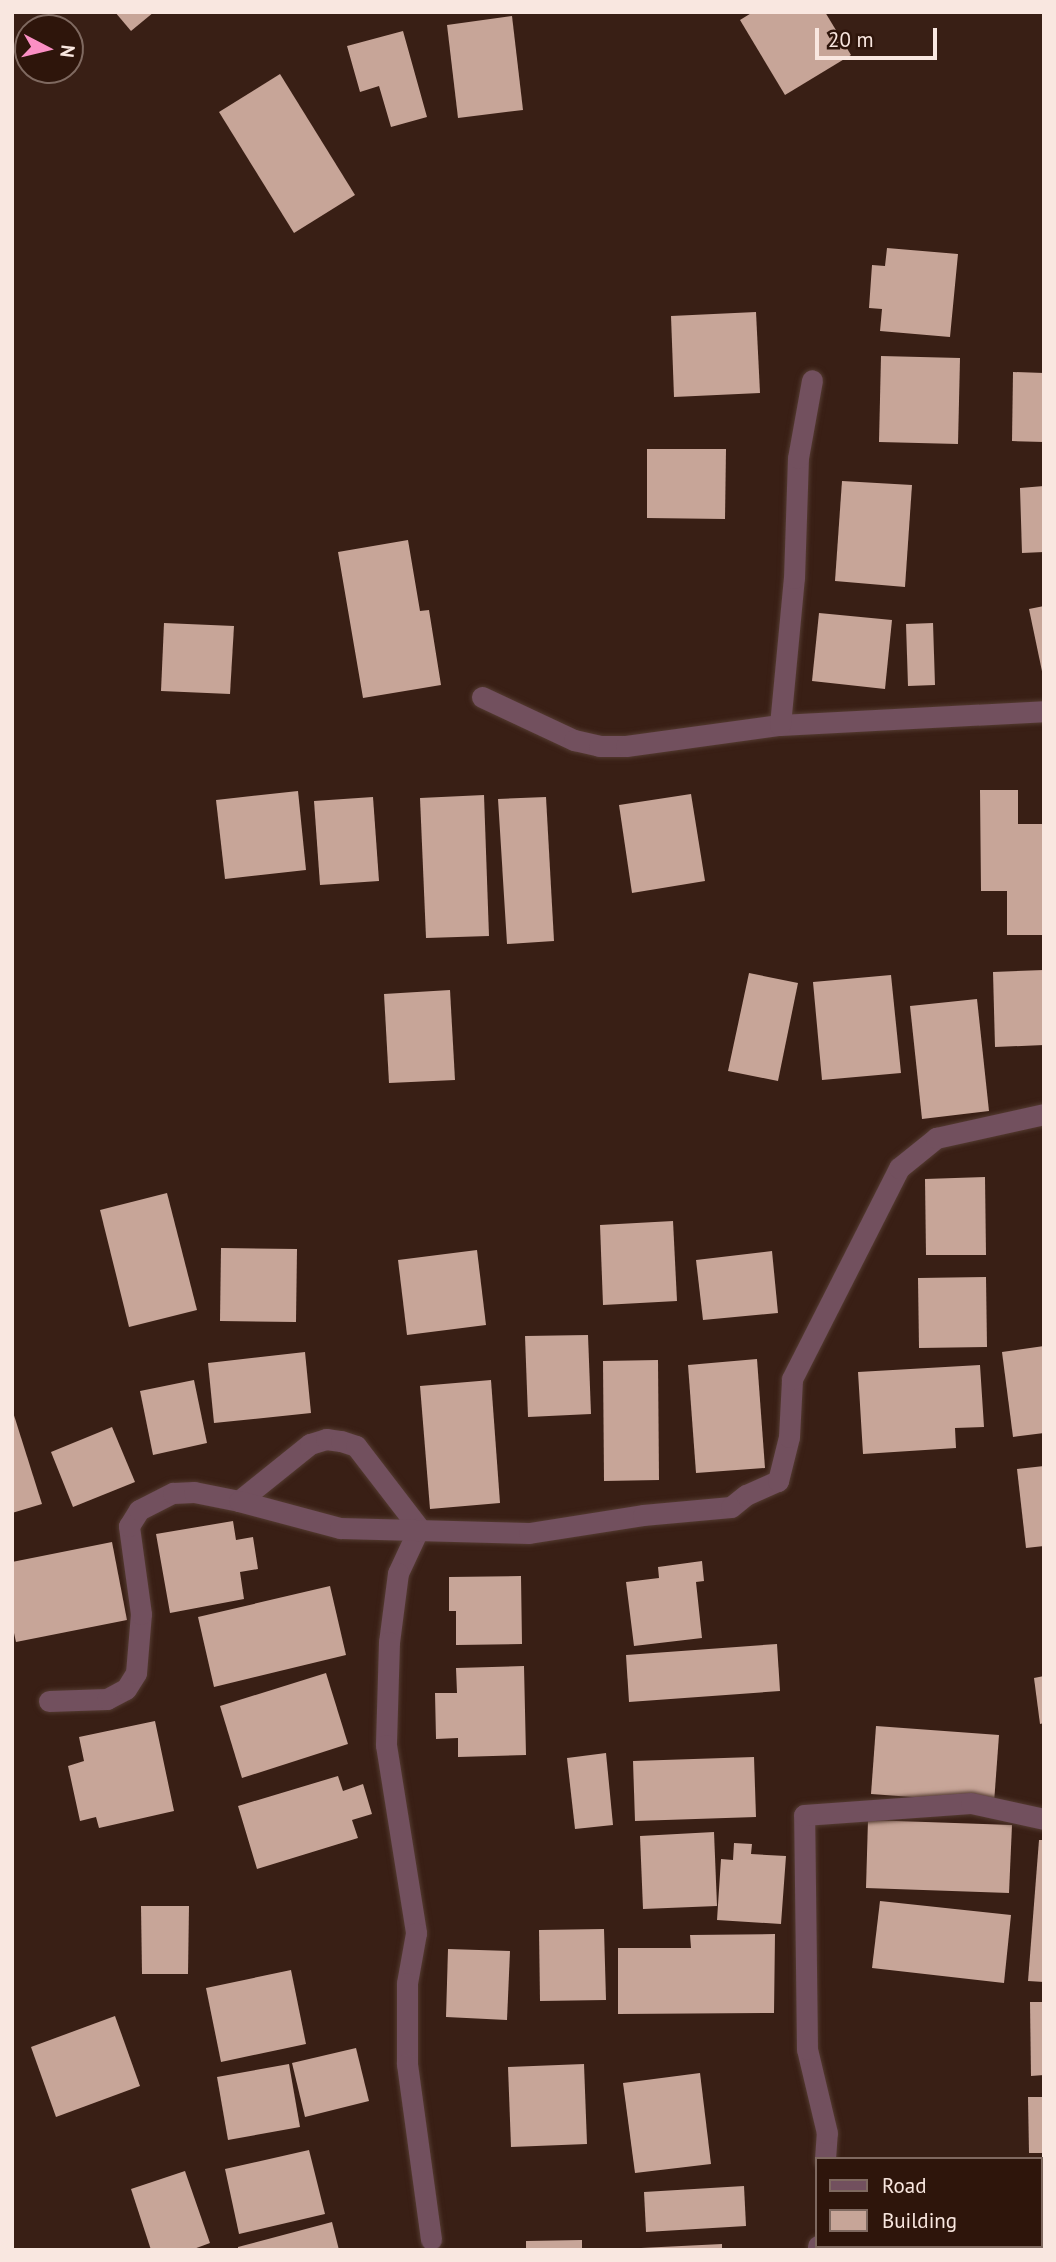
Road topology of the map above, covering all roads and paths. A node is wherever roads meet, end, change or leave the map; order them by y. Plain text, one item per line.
1 (812, 380) dead end
2 (482, 697) dead end
3 (1044, 711) edge
4 (780, 725) junction
5 (1044, 1114) edge
6 (239, 1501) junction
7 (419, 1528) junction
8 (49, 1701) dead end
9 (1044, 1819) edge
10 (825, 2157) edge
11 (431, 2239) dead end

1 - 4 street
2 - 4 street
3 - 4 street
5 - 7 street
6 - 7 street
6 - 7 street
6 - 8 street
7 - 11 street
9 - 10 street

